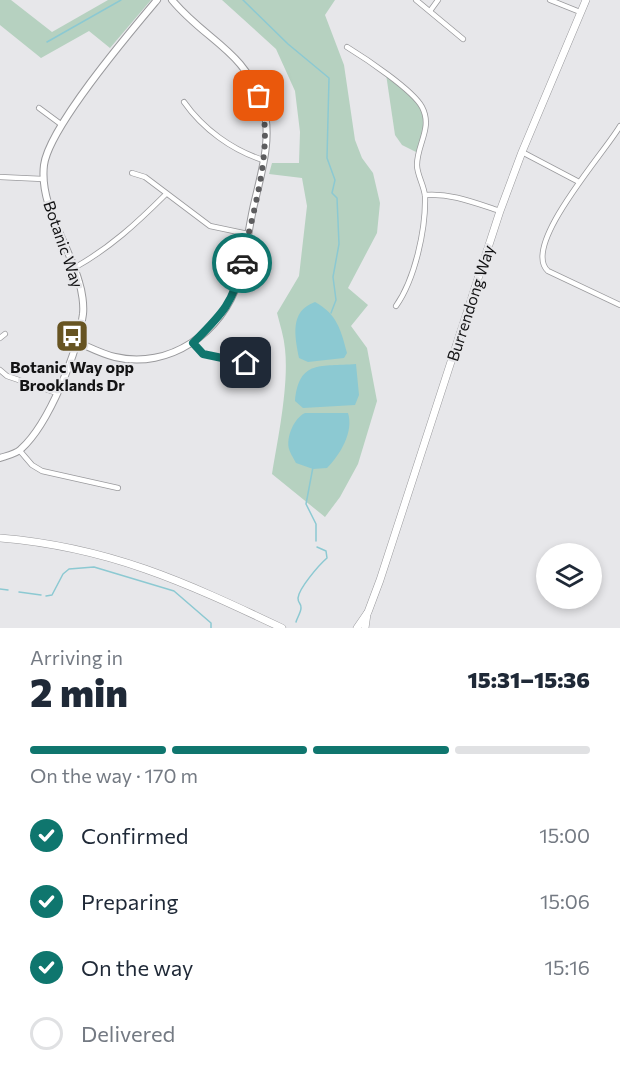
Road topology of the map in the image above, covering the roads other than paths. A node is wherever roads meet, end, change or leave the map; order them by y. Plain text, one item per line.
1 (157, 0) edge
2 (172, 0) edge
3 (416, 0) edge
4 (438, 0) edge
5 (550, 0) edge
6 (586, 0) edge
7 (430, 11) junction
8 (580, 12) junction
9 (463, 39) dead end
10 (347, 46) dead end
11 (184, 102) dead end
12 (39, 108) dead end
13 (62, 125) junction
14 (620, 126) edge
15 (522, 152) junction
16 (263, 160) junction
17 (132, 173) dead end
18 (0, 177) edge
19 (43, 179) junction
20 (579, 182) junction
21 (166, 194) junction
22 (425, 195) junction
23 (500, 211) junction
24 (248, 234) junction
25 (74, 268) junction
26 (620, 305) edge
27 (396, 306) dead end
28 (5, 334) dead end
29 (0, 338) edge
30 (77, 342) junction
31 (193, 343) junction
32 (246, 363) dead end
33 (0, 370) edge
34 (57, 393) junction
35 (20, 451) junction
36 (0, 458) edge
37 (118, 488) dead end
38 (0, 538) edge
39 (368, 612) junction
40 (282, 628) edge
41 (357, 628) edge
42 (365, 628) edge

1 - 13 street, Botanic Way
2 - 16 street
3 - 7 street
4 - 7 street
5 - 8 street
6 - 8 main road, Burrendong Way
7 - 9 street
8 - 15 main road, Burrendong Way
10 - 22 street
11 - 16 street
12 - 13 street
13 - 19 street, Botanic Way
14 - 20 street
15 - 20 street
15 - 23 main road, Burrendong Way
16 - 24 street
17 - 21 street
18 - 19 street
19 - 25 street, Botanic Way
20 - 26 street
21 - 24 street
21 - 25 street
22 - 23 street
22 - 27 street
23 - 39 main road, Burrendong Way
24 - 31 street
25 - 30 street, Botanic Way
28 - 29 street
30 - 31 street
30 - 34 street, Botanic Way
31 - 32 street
33 - 34 street
34 - 35 street, Botanic Way
35 - 36 street
35 - 37 street
38 - 40 main road
39 - 41 main road, Burrendong Way
39 - 42 main road, Burrendong Way

